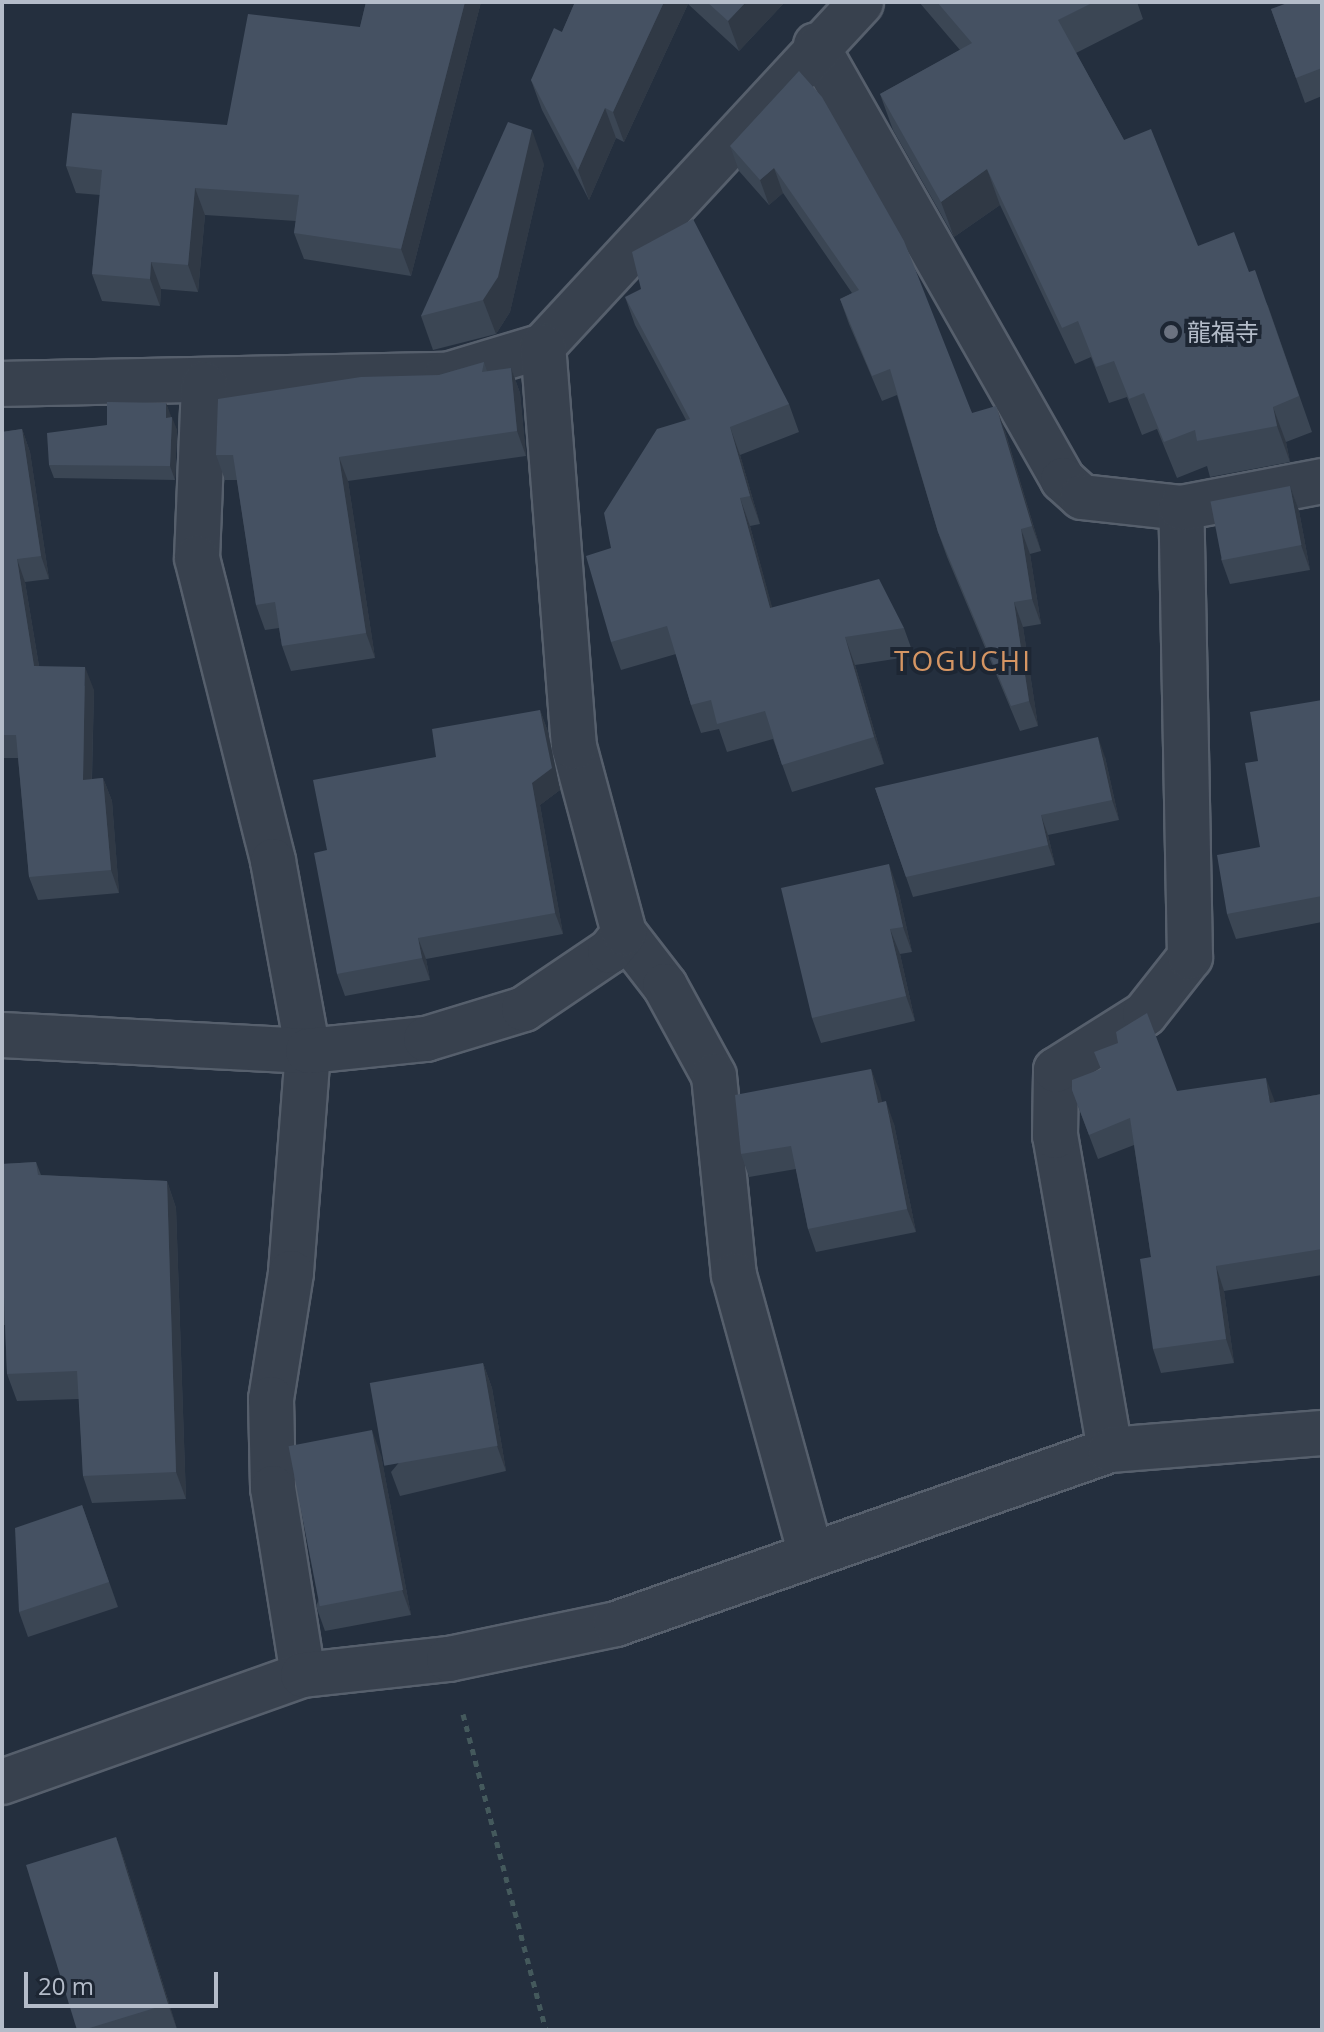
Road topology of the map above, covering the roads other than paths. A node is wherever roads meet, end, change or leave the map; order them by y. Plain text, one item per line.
1 (861, 2) edge
2 (816, 45) junction
3 (543, 346) junction
4 (2, 384) edge
5 (204, 384) junction
6 (1322, 481) edge
7 (1181, 508) junction
8 (624, 933) junction
9 (2, 1035) edge
10 (308, 1051) junction
11 (1322, 1433) edge
12 (1110, 1450) junction
13 (811, 1555) junction
14 (303, 1675) junction
15 (2, 1782) edge

1 - 2 street
2 - 3 street
2 - 7 street
3 - 5 street
3 - 8 street
4 - 5 street
5 - 10 street
6 - 7 street
7 - 12 street
8 - 10 street
8 - 13 street
9 - 10 street
10 - 14 street
11 - 12 street
12 - 13 street
13 - 14 street
14 - 15 street

